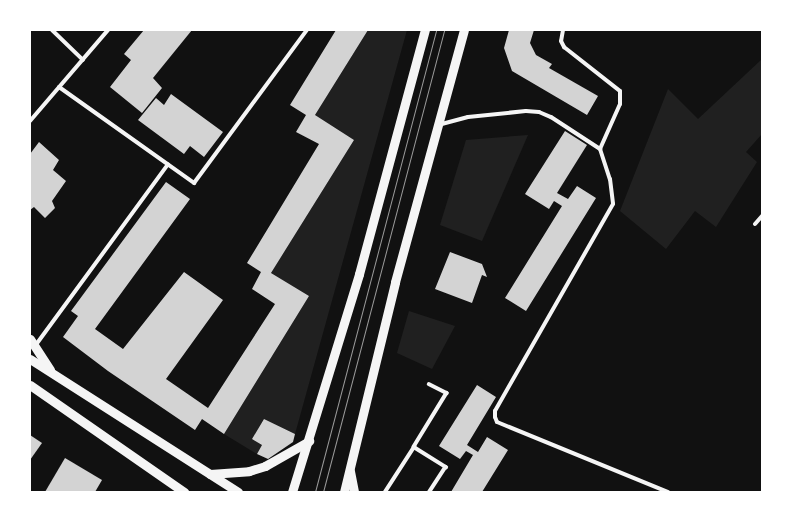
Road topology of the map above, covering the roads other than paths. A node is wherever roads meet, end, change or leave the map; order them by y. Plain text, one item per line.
1 (52, 30) edge
2 (108, 30) edge
3 (307, 30) edge
4 (425, 30) edge
5 (464, 30) edge
6 (563, 30) edge
7 (83, 60) junction
8 (59, 87) junction
9 (30, 121) edge
10 (438, 125) junction
11 (600, 149) junction
12 (168, 164) junction
13 (762, 216) edge
14 (755, 224) dead end
15 (32, 342) edge
16 (30, 359) edge
17 (53, 374) junction
18 (429, 384) dead end
19 (30, 385) edge
20 (309, 442) junction
21 (414, 447) junction
22 (349, 465) junction
23 (210, 474) junction
24 (184, 492) edge
25 (238, 492) edge
26 (292, 492) edge
27 (344, 492) edge
28 (354, 492) edge
29 (385, 492) edge
30 (430, 492) edge
31 (668, 492) edge

1 - 7 street
2 - 7 street
3 - 12 street
4 - 20 main road
5 - 10 main road
6 - 11 street
7 - 8 street
8 - 9 street
8 - 12 street
10 - 11 street
10 - 22 main road
11 - 31 street
12 - 15 street
13 - 14 street
15 - 17 main road
16 - 17 main road
17 - 23 main road
18 - 21 street
19 - 24 main road
20 - 23 main road
20 - 26 main road
21 - 29 street
21 - 30 street
22 - 27 main road
22 - 28 main road
23 - 25 main road

